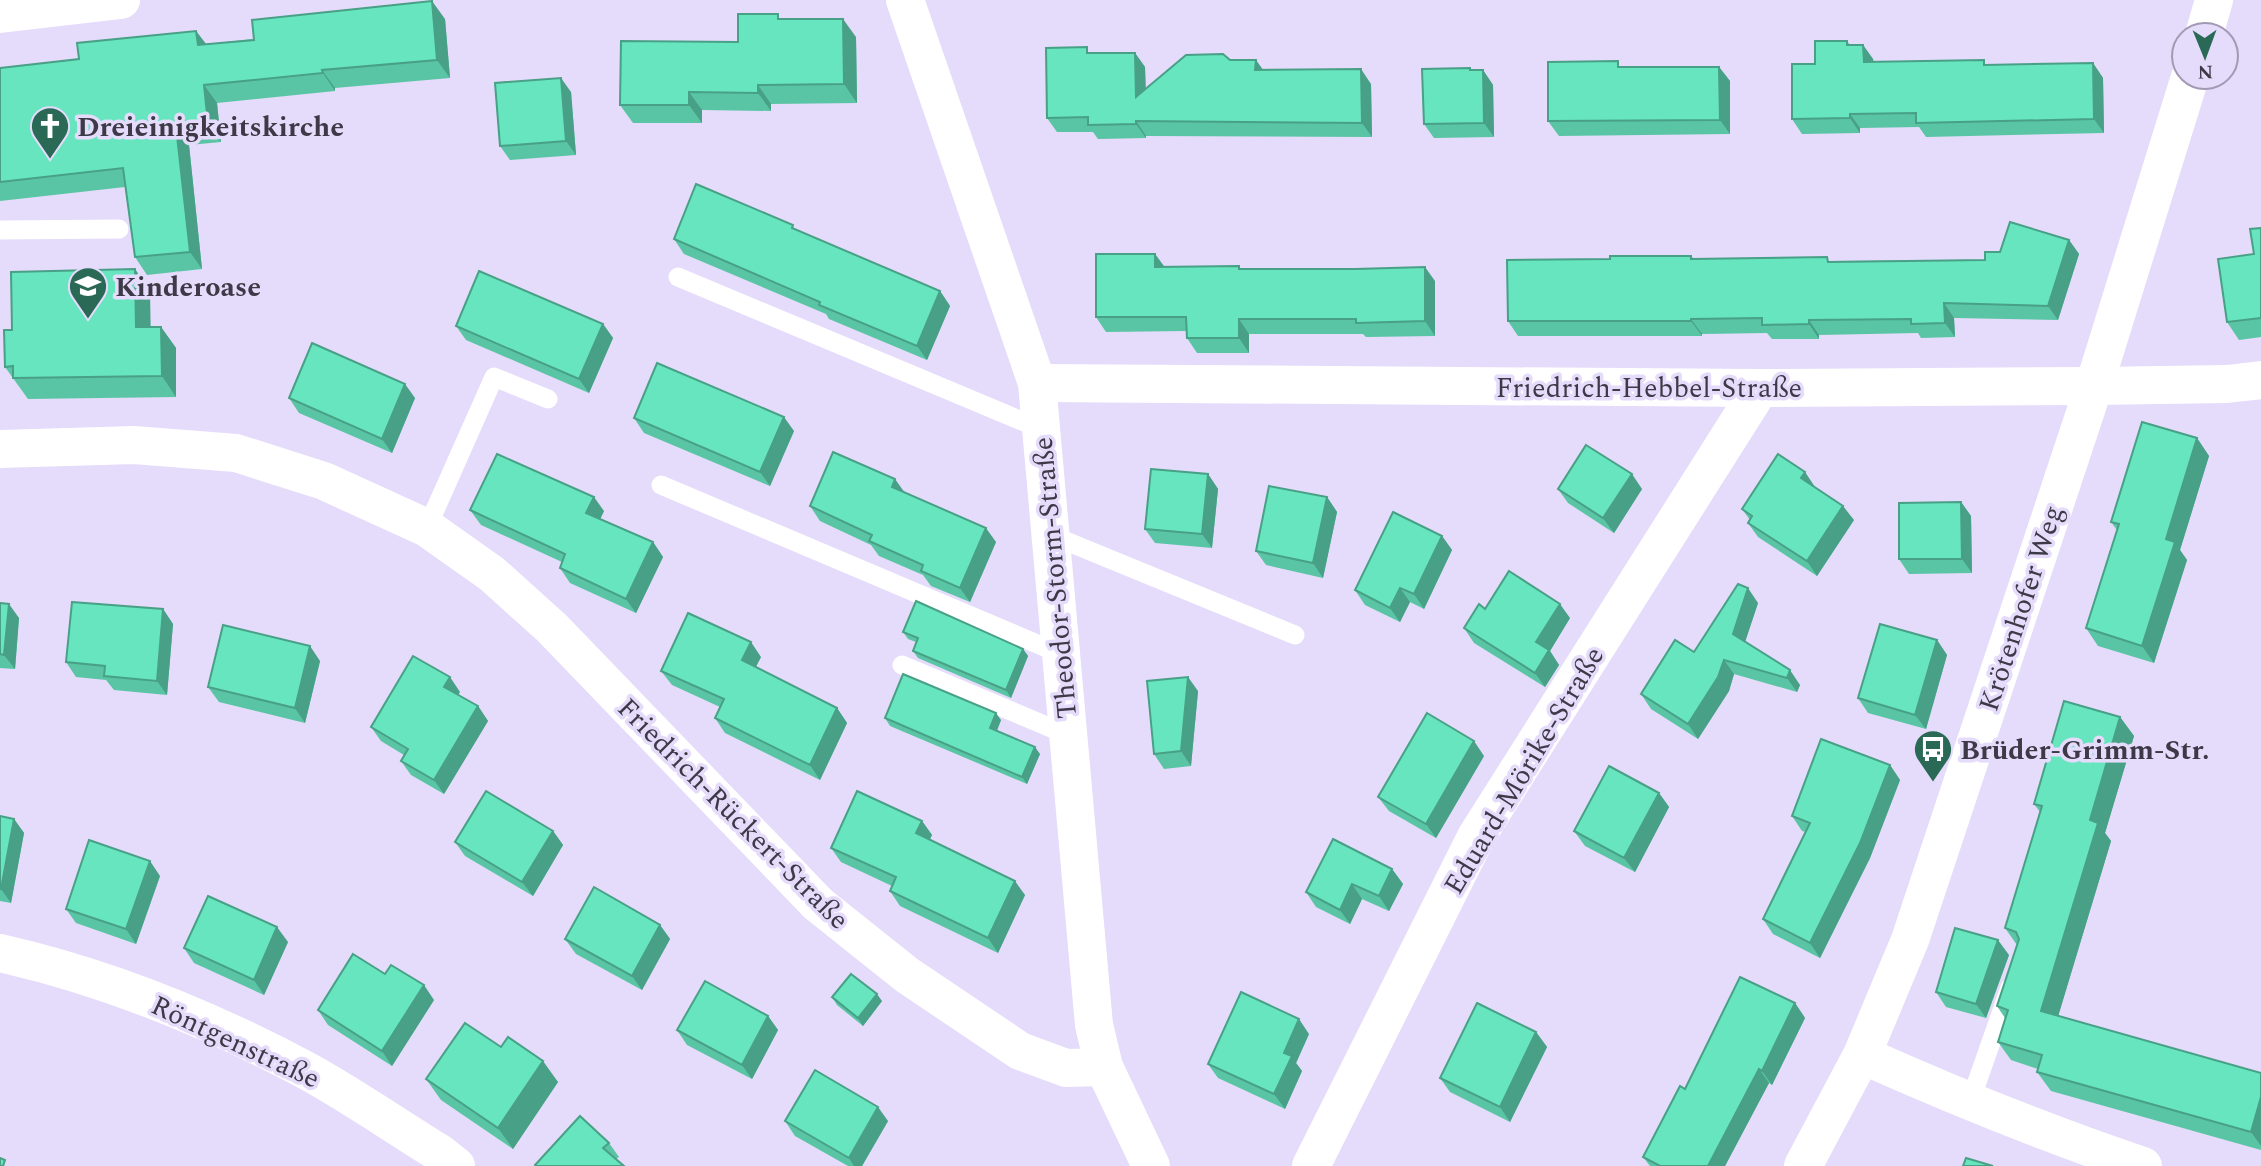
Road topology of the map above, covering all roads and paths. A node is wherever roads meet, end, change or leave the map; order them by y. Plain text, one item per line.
1 (121, 0) edge
2 (905, 0) edge
3 (2214, 0) edge
4 (0, 14) edge
5 (2208, 21) edge
6 (2186, 91) edge
7 (119, 229) dead end
8 (0, 230) edge
9 (678, 277) dead end
10 (2261, 380) edge
11 (1037, 383) junction
12 (2094, 386) junction
13 (1760, 388) junction
14 (548, 399) dead end
15 (1041, 429) junction
16 (0, 449) edge
17 (661, 485) dead end
18 (427, 528) junction
19 (1051, 536) junction
20 (1295, 635) dead end
21 (1061, 654) junction
22 (902, 665) dead end
23 (1068, 735) junction
24 (0, 953) edge
25 (2015, 972) edge
26 (1863, 1055) junction
27 (1104, 1068) junction
28 (1970, 1102) junction
29 (456, 1166) edge
30 (1151, 1166) edge
31 (1311, 1166) edge
32 (1803, 1166) edge
33 (2143, 1166) edge

1 - 4 street
2 - 11 street, Theodor-Storm-Straße
3 - 5 street
6 - 12 street, Krötenhofer Weg
7 - 8 lane
9 - 15 lane
10 - 12 street, Friedrich-Hebbel-Straße
11 - 13 street, Friedrich-Hebbel-Straße
11 - 15 street, Theodor-Storm-Straße
12 - 13 street, Friedrich-Hebbel-Straße
12 - 26 street, Krötenhofer Weg
13 - 31 street, Eduard-Mörike-Straße
14 - 18 lane
15 - 19 street, Theodor-Storm-Straße
16 - 18 street, Friedrich-Rückert-Straße
17 - 21 lane
18 - 27 street, Friedrich-Rückert-Straße
19 - 20 lane
19 - 21 street, Theodor-Storm-Straße
21 - 23 street, Theodor-Storm-Straße
22 - 23 lane
23 - 27 street, Theodor-Storm-Straße
24 - 29 street, Röntgenstraße
25 - 28 lane
26 - 28 street
26 - 32 street, Krötenhofer Weg
27 - 30 street, Theodor-Storm-Straße
28 - 33 street

